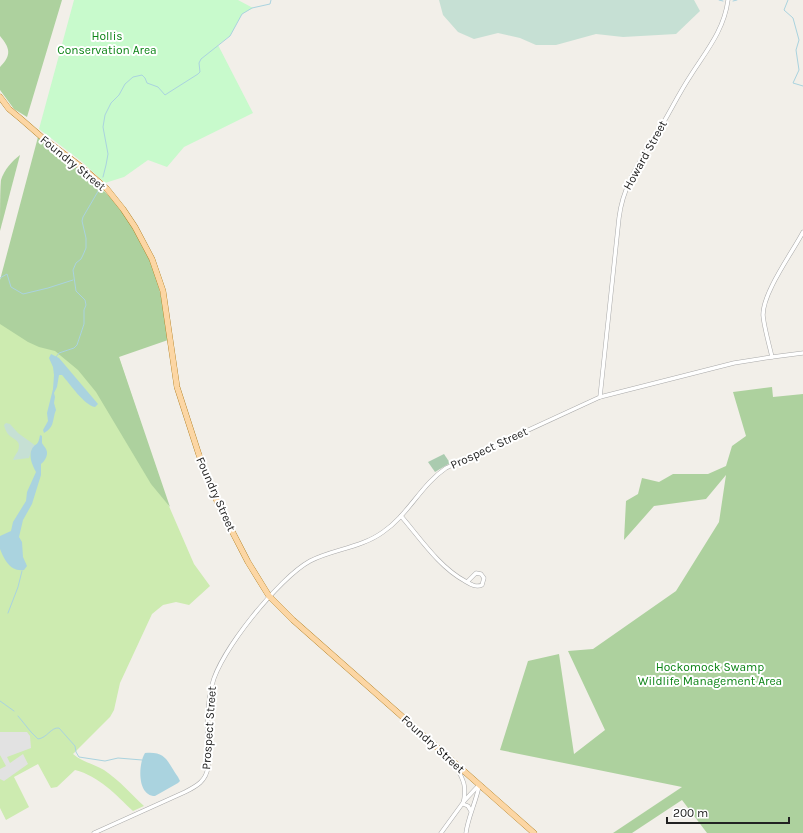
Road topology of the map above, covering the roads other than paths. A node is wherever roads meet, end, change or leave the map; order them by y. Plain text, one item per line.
1 (728, 0) edge
2 (0, 97) edge
3 (802, 235) edge
4 (803, 353) edge
5 (772, 357) junction
6 (600, 397) junction
7 (401, 516) junction
8 (467, 582) junction
9 (269, 596) junction
10 (455, 763) junction
11 (479, 785) junction
12 (463, 804) junction
13 (471, 811) junction
14 (94, 833) edge
15 (441, 833) edge
16 (466, 833) edge
17 (534, 833) edge

1 - 6 street, Howard Street
2 - 9 main road, Foundry Street
3 - 5 street
4 - 5 street, Prospect Street
5 - 6 street, Prospect Street
6 - 7 street, Prospect Street
7 - 8 street
7 - 9 street, Prospect Street
8 - 8 street
9 - 10 main road, Foundry Street
9 - 14 street, Prospect Street
10 - 11 main road, Foundry Street
10 - 12 street
11 - 12 street
11 - 13 street
11 - 17 main road, Foundry Street
12 - 13 street
12 - 15 street
13 - 16 street

